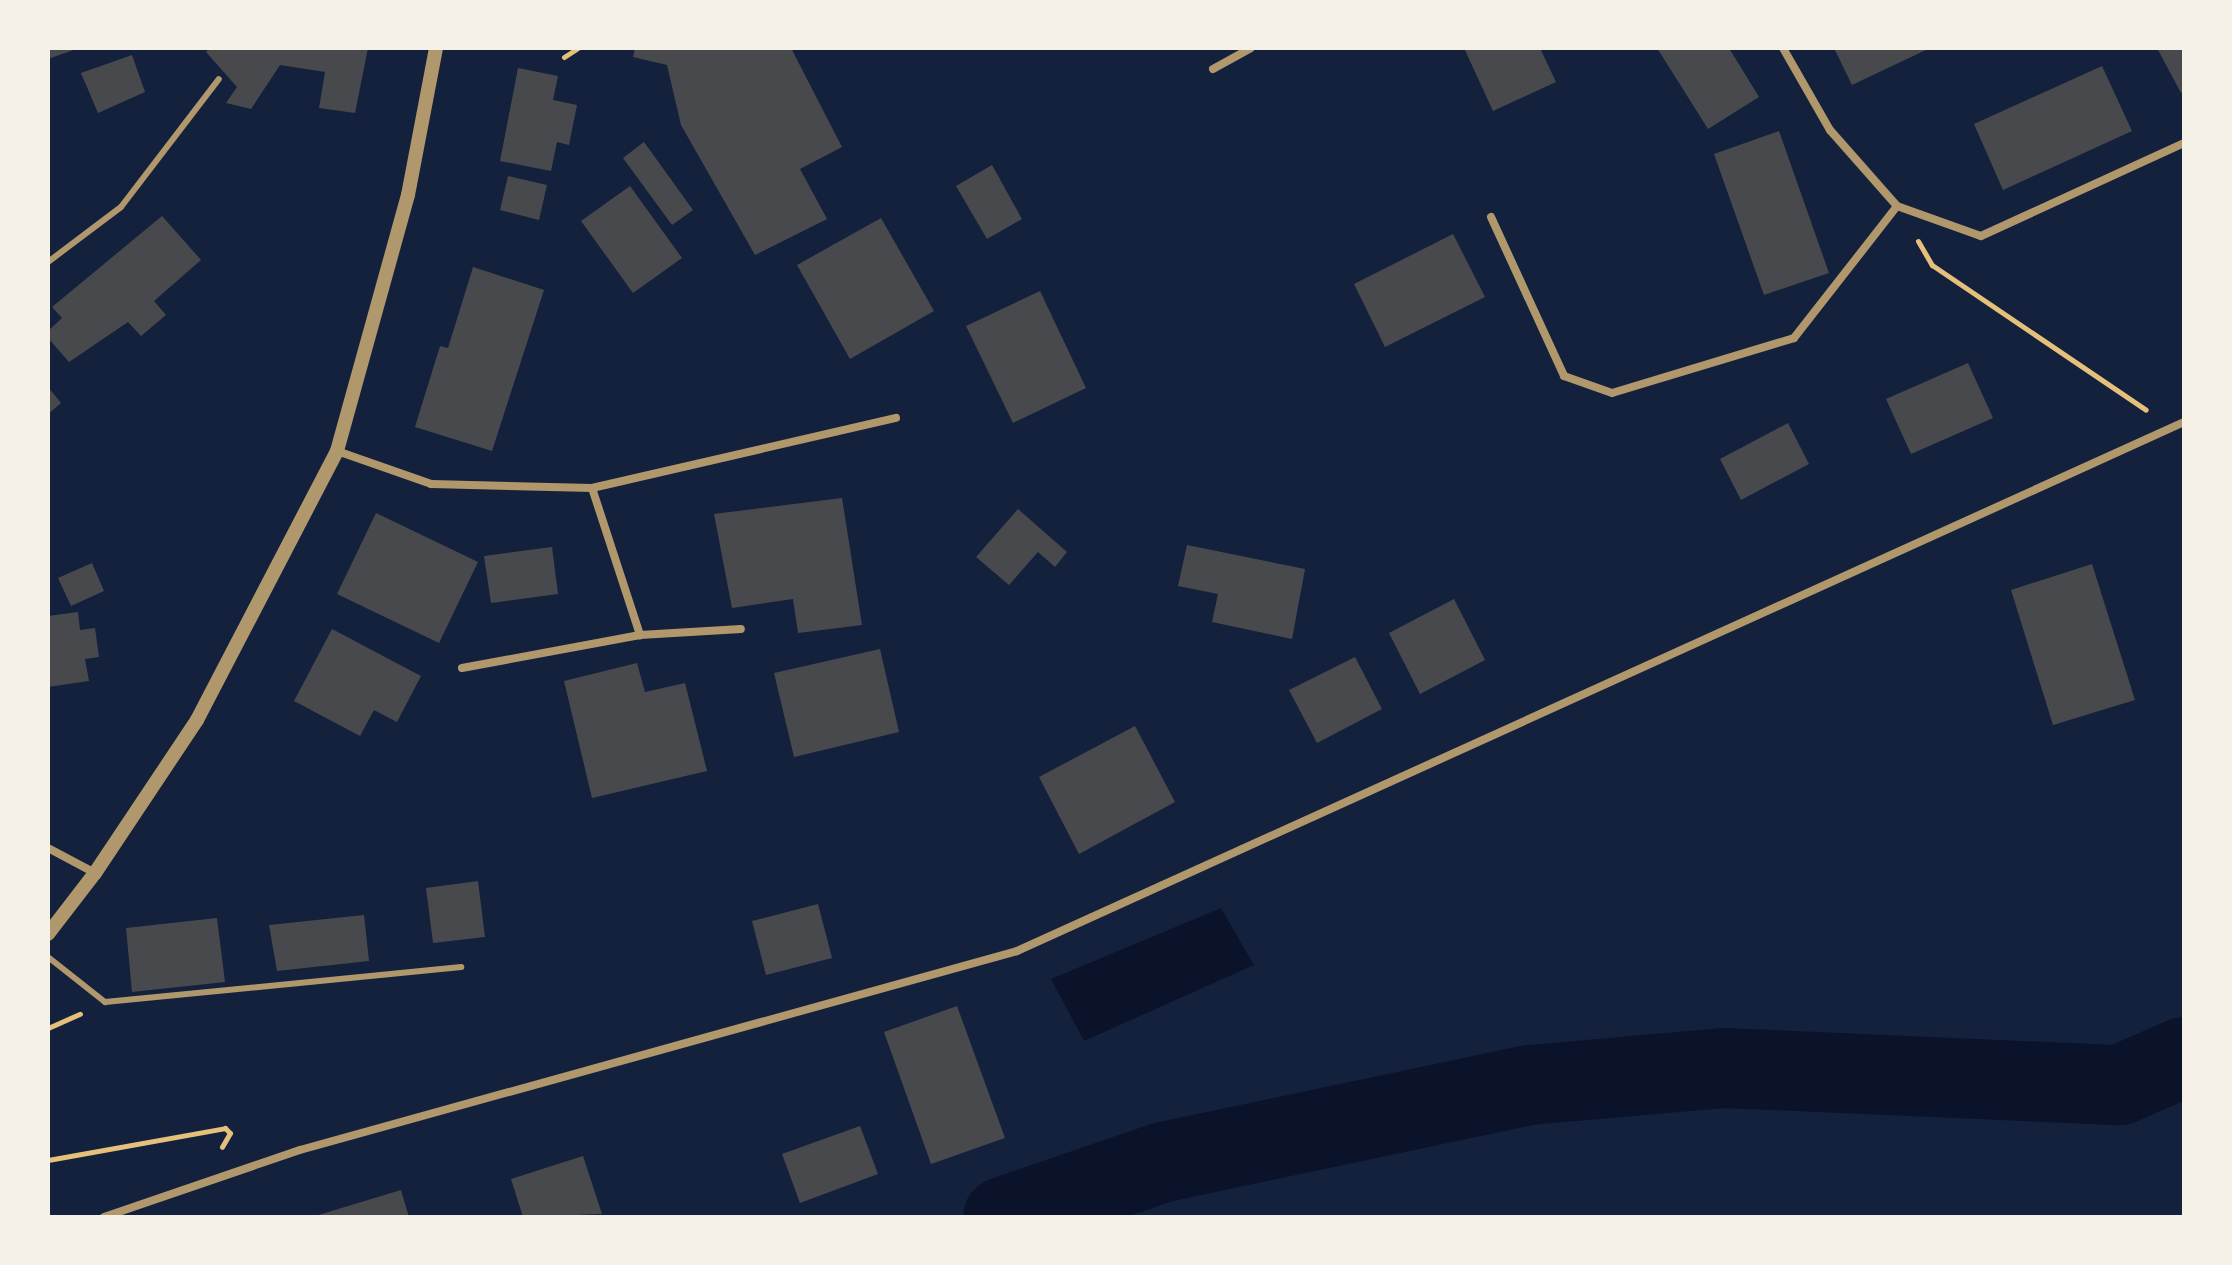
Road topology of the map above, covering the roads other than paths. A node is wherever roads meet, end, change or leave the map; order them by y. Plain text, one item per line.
1 (436, 48) edge
2 (1251, 48) edge
3 (1783, 48) edge
4 (1213, 69) dead end
5 (219, 79) dead end
6 (2184, 143) edge
7 (1897, 206) junction
8 (1491, 217) dead end
9 (48, 262) edge
10 (896, 418) dead end
11 (2184, 422) edge
12 (337, 451) junction
13 (592, 488) junction
14 (741, 629) dead end
15 (640, 635) junction
16 (462, 668) dead end
17 (48, 848) edge
18 (95, 873) junction
19 (48, 934) edge
20 (48, 957) edge
21 (461, 967) dead end
22 (104, 1217) edge

1 - 12 street
2 - 4 street
3 - 7 street
5 - 9 lane
6 - 7 street
7 - 8 street
10 - 13 street
11 - 22 street
12 - 13 street
12 - 18 street
13 - 15 street
14 - 15 street
15 - 16 street
17 - 18 street
18 - 19 street
20 - 21 lane

